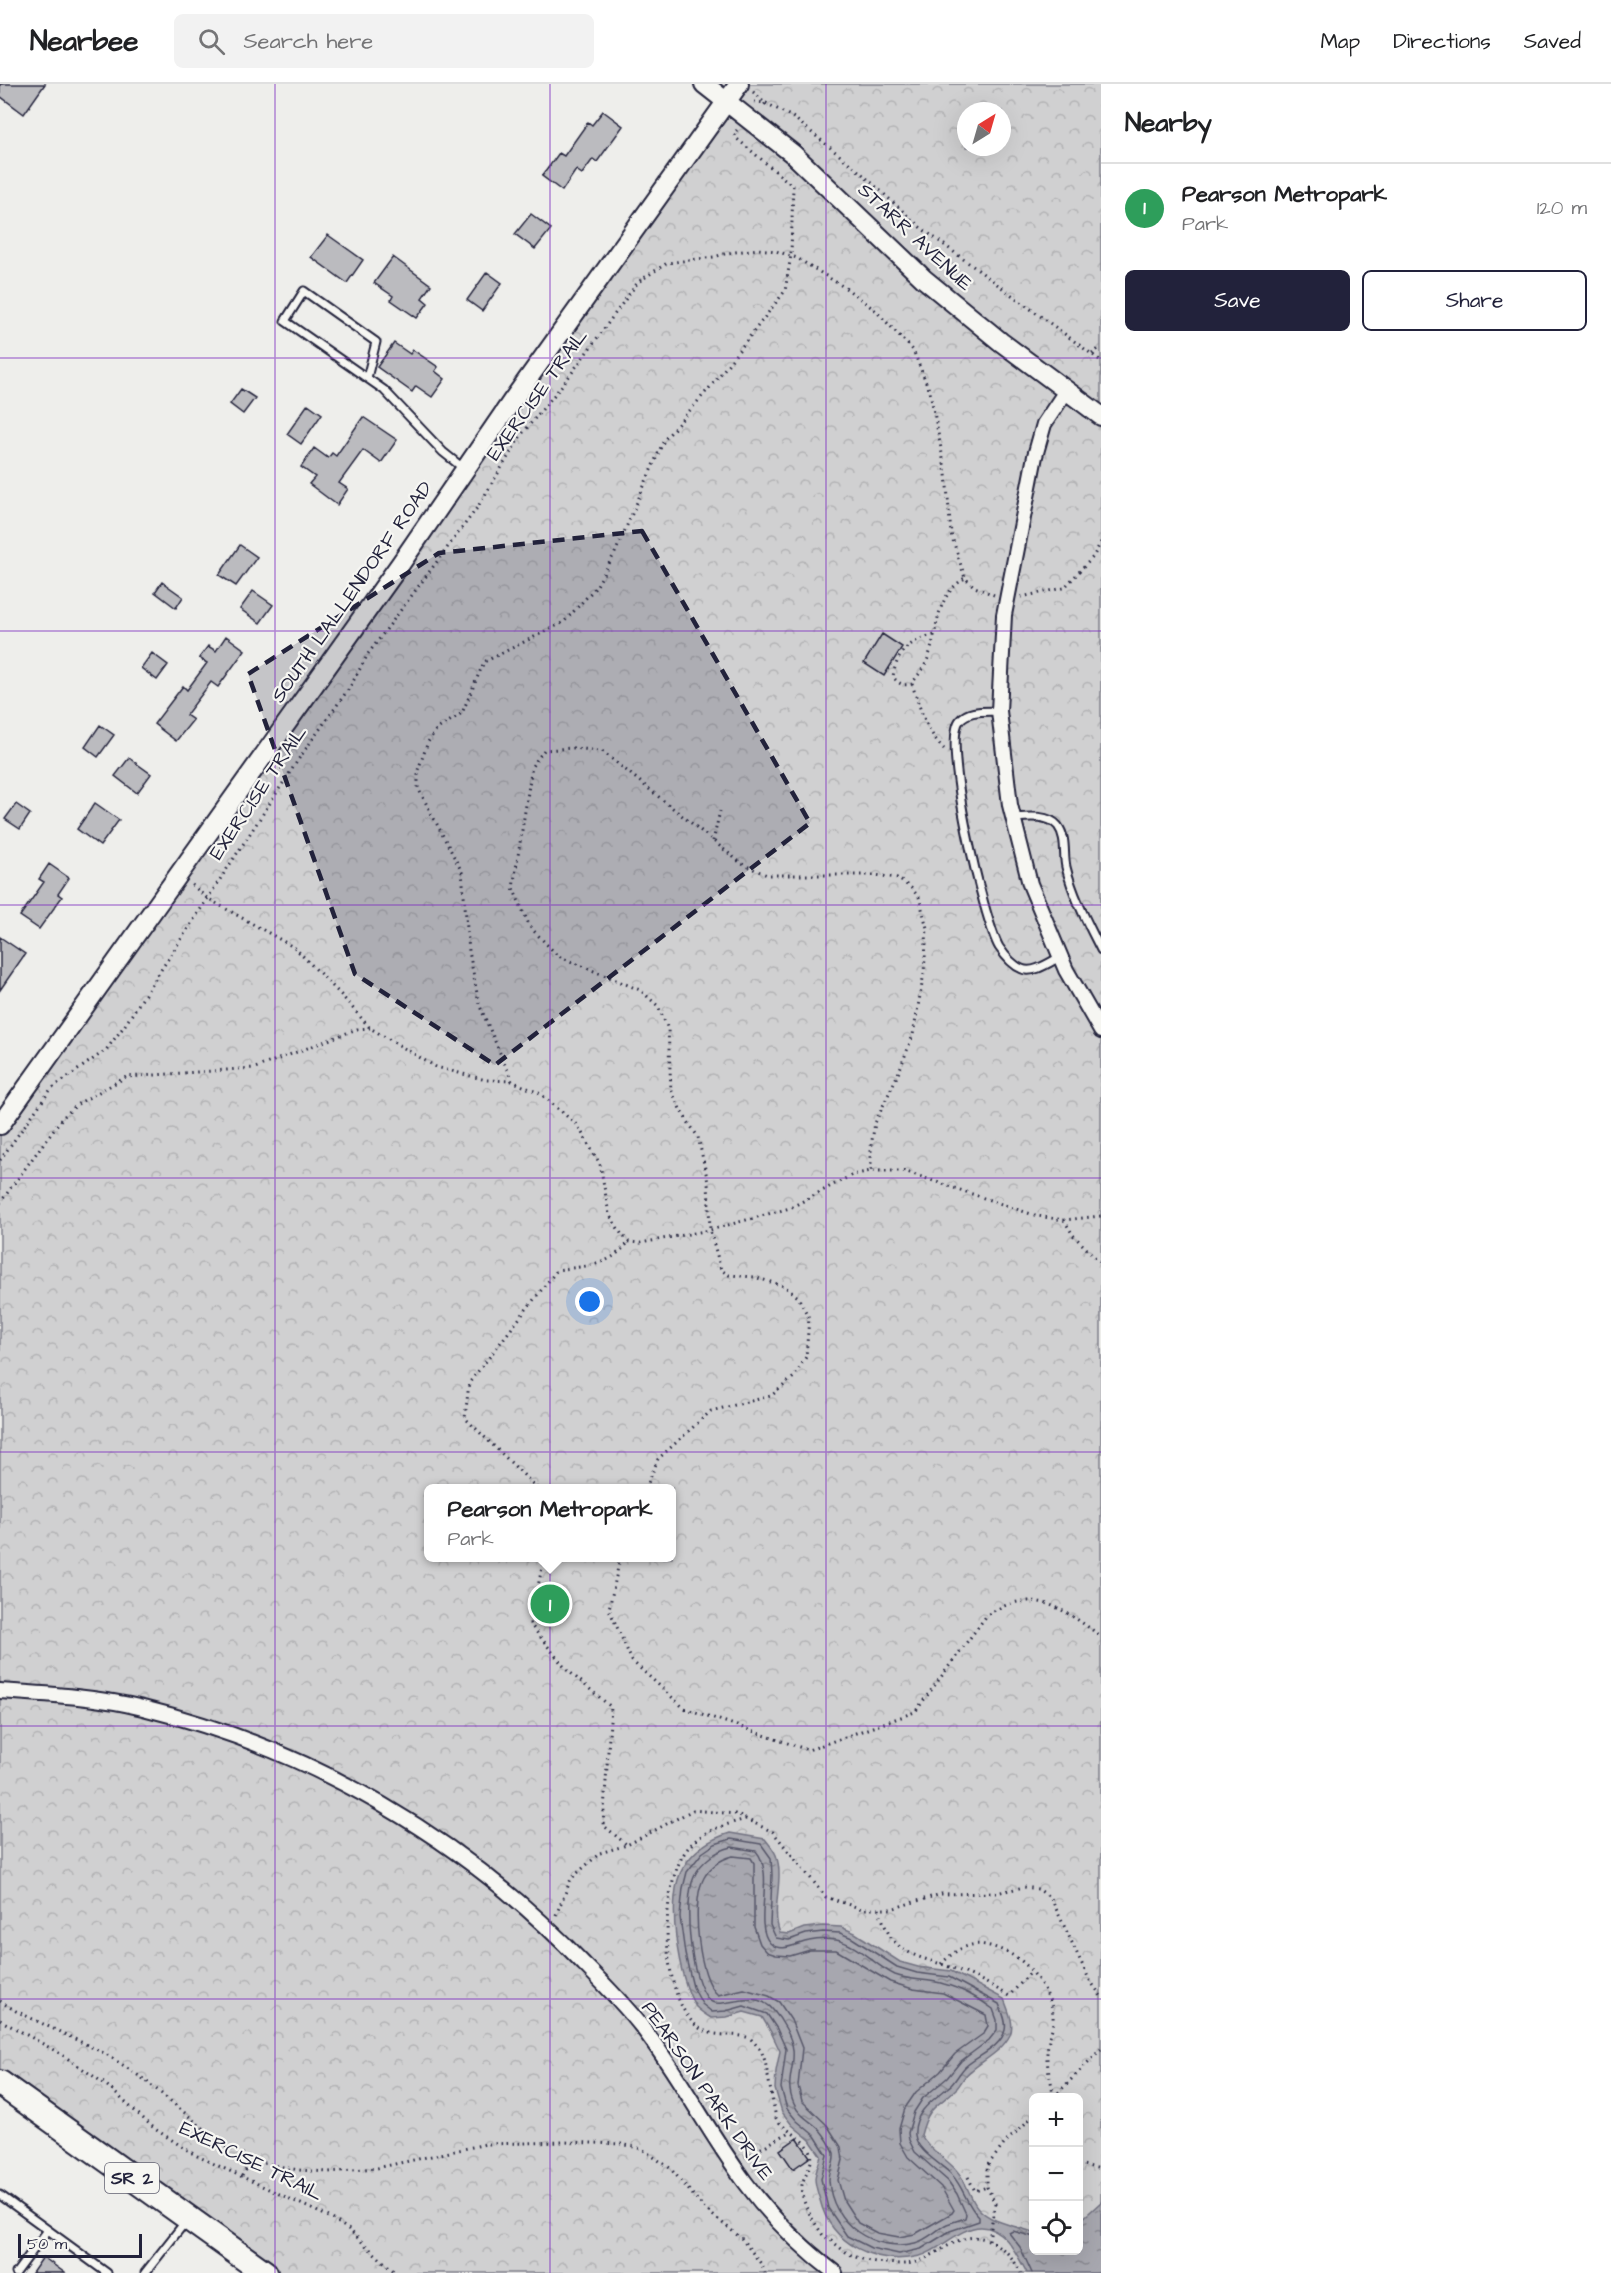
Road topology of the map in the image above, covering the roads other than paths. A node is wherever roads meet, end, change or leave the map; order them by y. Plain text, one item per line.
1 (704, 84) edge
2 (745, 87) edge
3 (727, 100) junction
4 (367, 378) junction
5 (1066, 391) junction
6 (1101, 416) edge
7 (465, 470) junction
8 (999, 711) junction
9 (1013, 818) junction
10 (1101, 950) edge
11 (1060, 957) junction
12 (1101, 1031) edge
13 (0, 1125) edge
14 (0, 1691) edge
15 (2, 2088) edge
16 (0, 2195) edge
17 (188, 2218) junction
18 (48, 2230) junction
19 (16, 2273) edge
20 (107, 2273) edge
21 (145, 2273) edge
22 (265, 2273) edge
23 (835, 2273) edge

1 - 3 street, STARR AVENUE
2 - 3 street, SOUTH LALLENDORF ROAD
3 - 5 street, STARR AVENUE
3 - 7 street, SOUTH LALLENDORF ROAD
4 - 4 lane
4 - 7 lane
5 - 6 street, STARR AVENUE
5 - 8 street
7 - 13 street, SOUTH LALLENDORF ROAD
8 - 9 street
8 - 11 lane
9 - 10 lane
9 - 11 street
11 - 12 street
14 - 23 street, PEARSON PARK DRIVE
15 - 17 highway, SR 2
16 - 18 lane
17 - 21 lane
17 - 22 highway, SR 2
18 - 19 lane
18 - 20 lane

